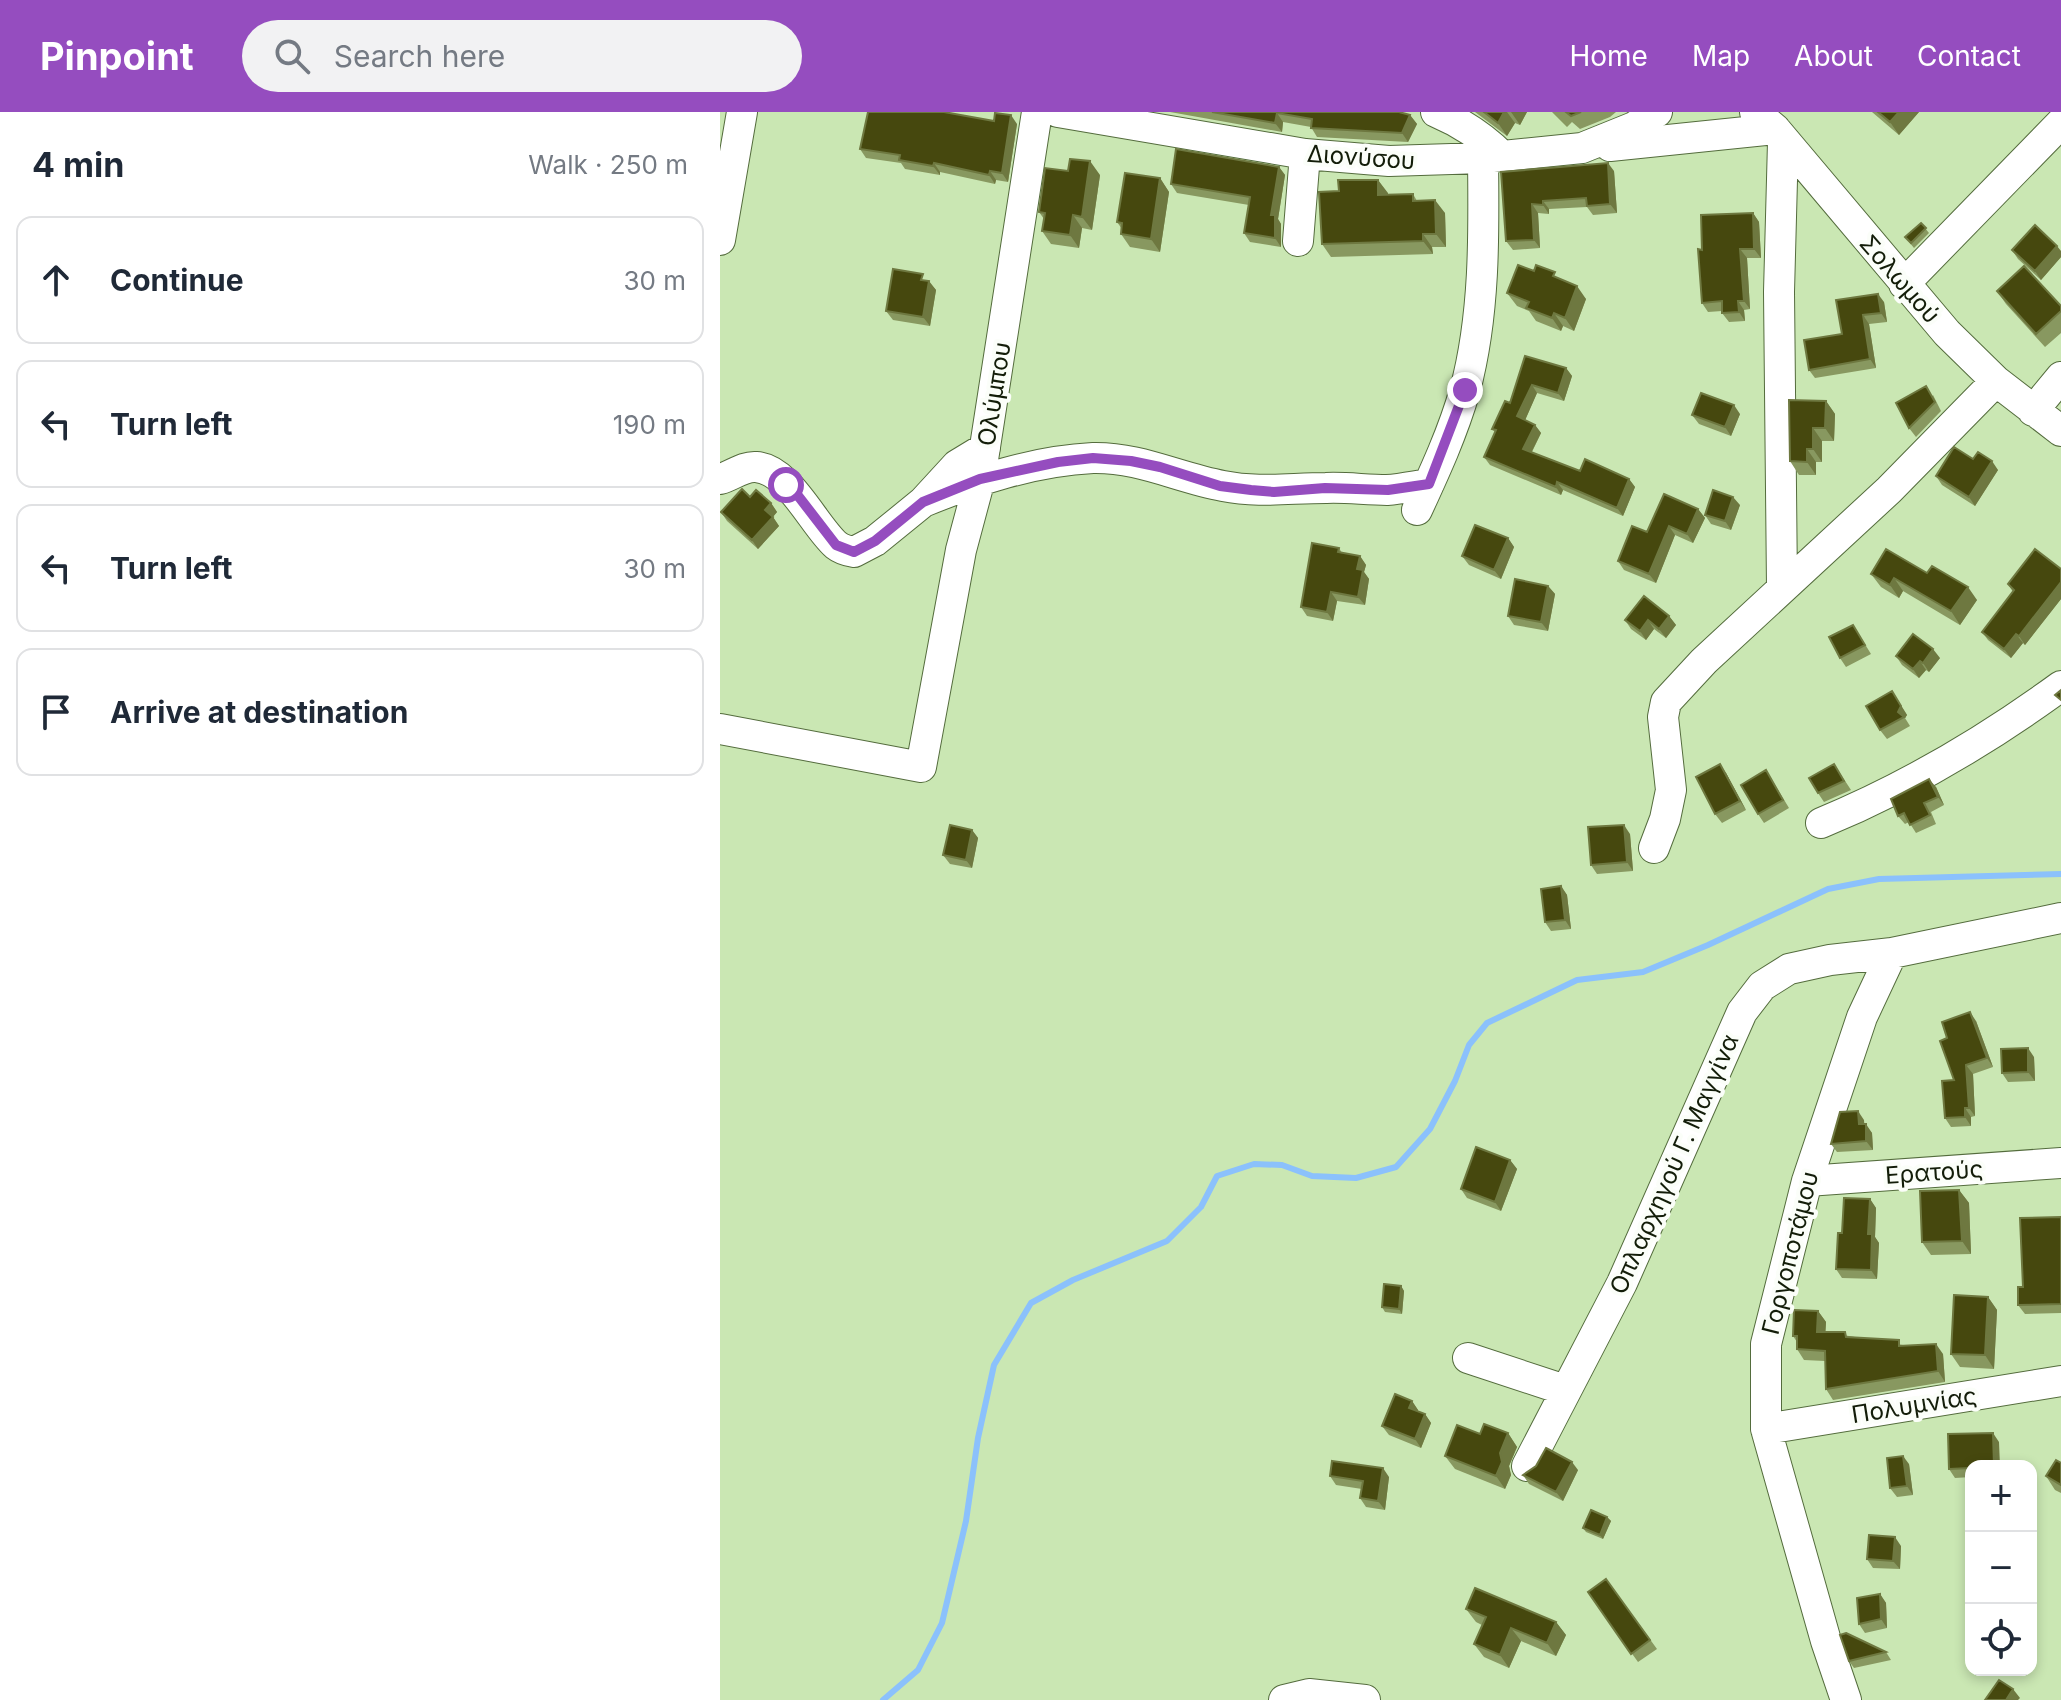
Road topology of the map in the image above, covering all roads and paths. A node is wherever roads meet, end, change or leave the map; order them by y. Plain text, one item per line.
1 (742, 112) edge
2 (1037, 112) edge
3 (1058, 112) edge
4 (1436, 112) edge
5 (1657, 112) edge
6 (2061, 123) edge
7 (1771, 128) edge
8 (1582, 148) junction
9 (1305, 154) junction
10 (1493, 157) junction
11 (720, 240) edge
12 (1298, 241) dead end
13 (1904, 284) junction
14 (2061, 377) edge
15 (1996, 381) junction
16 (2033, 411) junction
17 (2061, 431) edge
18 (985, 448) junction
19 (720, 479) edge
20 (980, 479) junction
21 (923, 502) junction
22 (1782, 587) junction
23 (2061, 686) edge
24 (720, 729) edge
25 (1821, 823) dead end
26 (1654, 848) dead end
27 (2061, 918) edge
28 (1892, 953) junction
29 (2061, 1163) edge
30 (1807, 1181) junction
31 (1468, 1358) dead end
32 (2061, 1381) edge
33 (1565, 1390) junction
34 (1766, 1429) junction
35 (1527, 1466) dead end
36 (1284, 1700) edge
37 (1365, 1700) edge
38 (1846, 1700) edge

1 - 11 street
2 - 18 street, Ολύμπου
3 - 9 street, Διονύσου
4 - 10 street
5 - 8 street, Διονύσου
6 - 13 street
7 - 8 street
7 - 13 street, Σολωμού
7 - 22 street
8 - 10 street, Διονύσου
9 - 10 street, Διονύσου
9 - 12 street
10 - 20 street
13 - 15 street, Σολωμού
14 - 16 street
15 - 16 street, Σολωμού
15 - 22 street
16 - 17 street, Σολωμού
18 - 20 street, Ολύμπου
18 - 21 street
19 - 21 street
20 - 21 street
20 - 24 street, Ολύμπου
22 - 26 street
23 - 25 street
27 - 28 street, Οπλαρχηγού Γ. Μαγγίνα
28 - 30 street, Γοργοποτάμου
28 - 33 street, Οπλαρχηγού Γ. Μαγγίνα
29 - 30 street, Ερατούς
30 - 34 street, Γοργοποτάμου
31 - 33 street
32 - 34 street, Πολυμνίας
33 - 35 street, Οπλαρχηγού Γ. Μαγγίνα
34 - 38 street, Γοργοποτάμου
36 - 37 street

